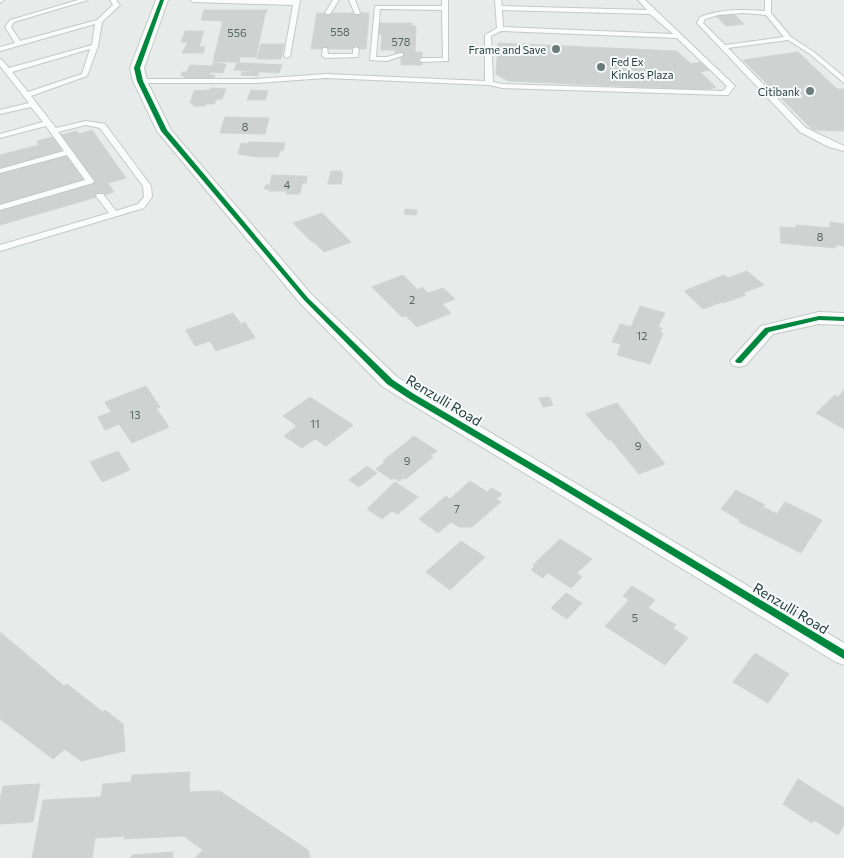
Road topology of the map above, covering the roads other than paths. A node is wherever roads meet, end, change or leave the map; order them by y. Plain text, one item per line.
1 (85, 0) edge
2 (113, 0) edge
3 (162, 0) edge
4 (193, 0) edge
5 (336, 0) edge
6 (352, 0) edge
7 (641, 0) edge
8 (768, 0) edge
9 (296, 1) edge
10 (445, 4) edge
11 (498, 4) edge
12 (652, 12) junction
13 (328, 13) dead end
14 (357, 13) dead end
15 (768, 13) junction
16 (99, 21) junction
17 (500, 29) junction
18 (679, 36) junction
19 (789, 38) junction
20 (18, 44) junction
21 (95, 46) junction
22 (723, 47) junction
23 (0, 49) edge
24 (325, 49) dead end
25 (356, 49) dead end
26 (287, 56) dead end
27 (401, 59) dead end
28 (422, 60) dead end
29 (0, 61) edge
30 (8, 71) junction
31 (140, 81) junction
32 (844, 81) edge
33 (489, 83) junction
34 (26, 96) junction
35 (33, 104) junction
36 (0, 112) edge
37 (48, 123) junction
38 (53, 131) junction
39 (0, 136) edge
40 (844, 149) edge
41 (68, 152) junction
42 (0, 171) edge
43 (100, 196) dead end
44 (0, 208) edge
45 (114, 214) junction
46 (0, 248) edge
47 (844, 319) edge
48 (739, 361) dead end
49 (844, 655) edge

1 - 20 lane
2 - 16 lane
3 - 31 street, Renzulli Road
4 - 9 lane
5 - 13 lane
6 - 14 lane
7 - 12 lane
8 - 15 lane
9 - 26 lane
10 - 27 lane
10 - 28 lane
11 - 12 lane
11 - 17 lane
12 - 18 lane
15 - 19 lane
15 - 22 lane
16 - 20 lane
16 - 21 lane
17 - 18 lane
17 - 33 lane
18 - 33 lane
19 - 22 lane
19 - 32 lane
20 - 23 lane
21 - 30 lane
21 - 34 lane
22 - 40 lane
24 - 25 lane
29 - 30 lane
30 - 34 lane
31 - 33 lane
31 - 49 street, Renzulli Road
34 - 35 lane
35 - 36 lane
35 - 37 lane
37 - 38 lane
37 - 39 lane
38 - 41 lane
38 - 45 lane
41 - 42 lane
41 - 44 lane
43 - 45 lane
45 - 46 lane
47 - 48 street

